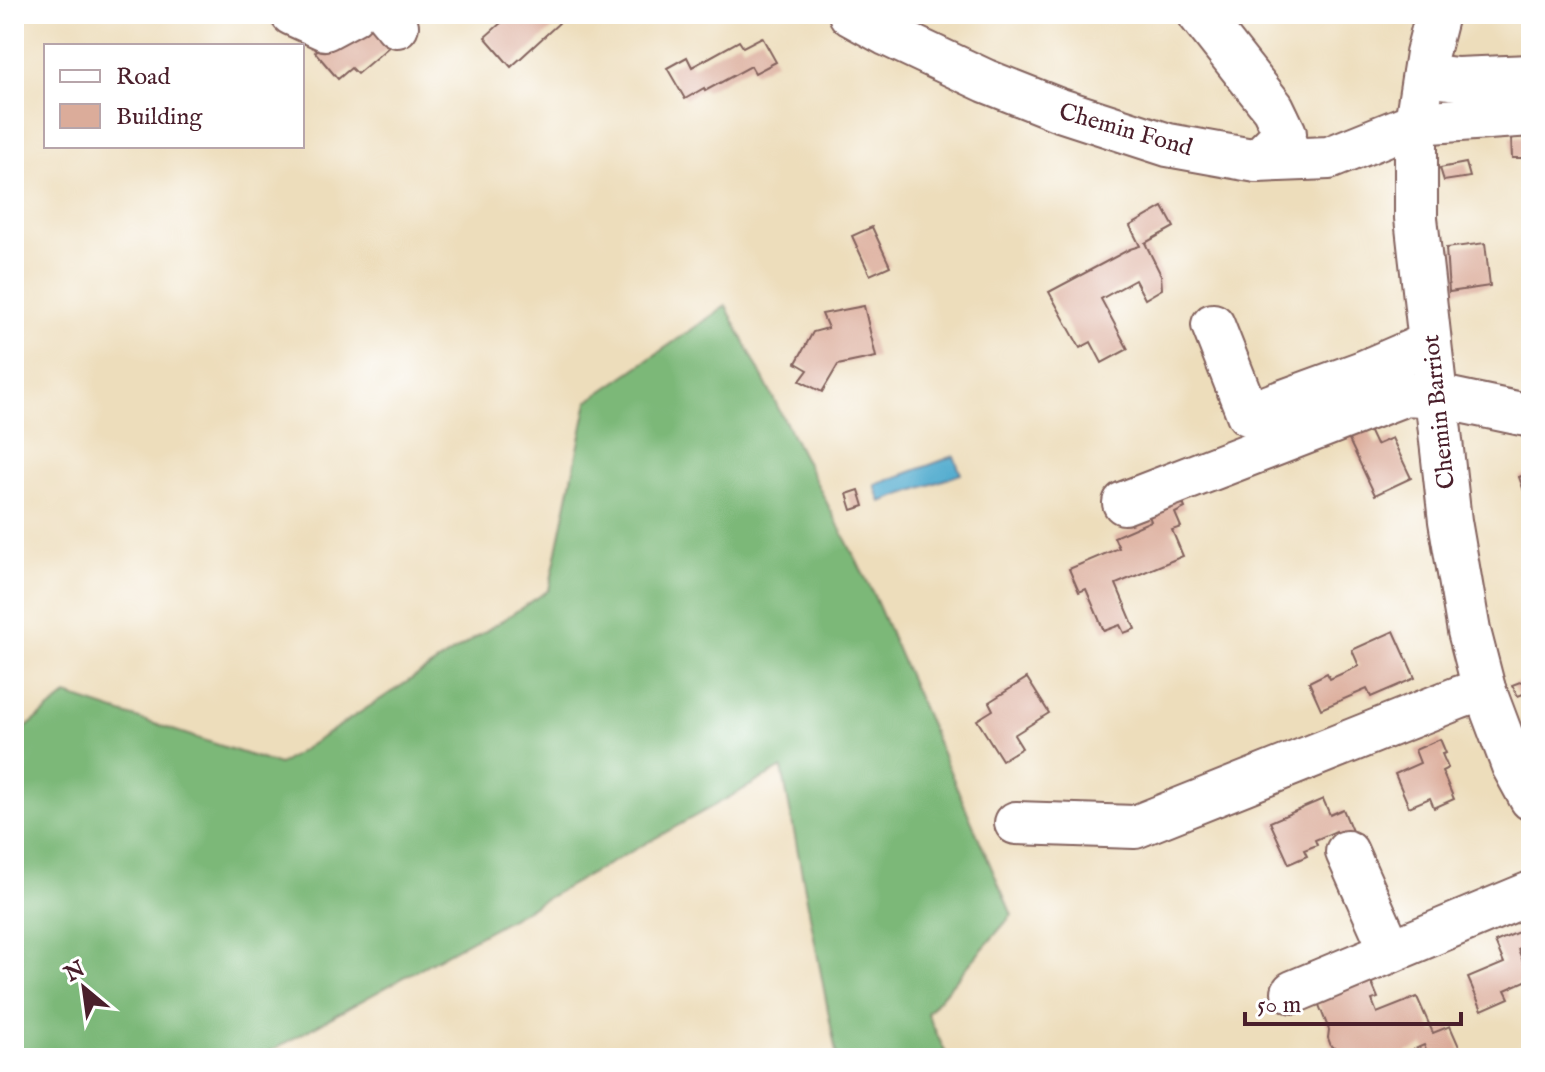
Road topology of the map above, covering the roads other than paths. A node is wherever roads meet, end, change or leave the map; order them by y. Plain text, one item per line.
1 (292, 14) edge
2 (353, 14) edge
3 (850, 14) edge
4 (1199, 14) edge
5 (1437, 14) edge
6 (1424, 75) junction
7 (1531, 76) edge
8 (1531, 115) edge
9 (1416, 123) junction
10 (1257, 161) junction
11 (1213, 325) dead end
12 (1430, 343) junction
13 (1445, 398) junction
14 (1531, 416) edge
15 (1531, 439) edge
16 (1124, 503) dead end
17 (1484, 689) junction
18 (1531, 799) edge
19 (1016, 823) dead end
20 (1347, 852) dead end
21 (1531, 893) edge
22 (1391, 951) junction
23 (1293, 992) dead end

1 - 2 street
3 - 10 street, Chemin Fond
4 - 10 street
5 - 6 street, Chemin Barriot
6 - 7 street
6 - 9 street, Chemin Barriot
8 - 9 street, Chemin Fond
9 - 10 street, Chemin Fond
9 - 12 street, Chemin Barriot
11 - 12 street
12 - 13 street, Chemin Barriot
13 - 14 street
13 - 15 street
13 - 16 street
13 - 17 street, Chemin Barriot
17 - 18 street, Chemin Barriot
17 - 19 street
20 - 22 street
21 - 22 street
22 - 23 street

